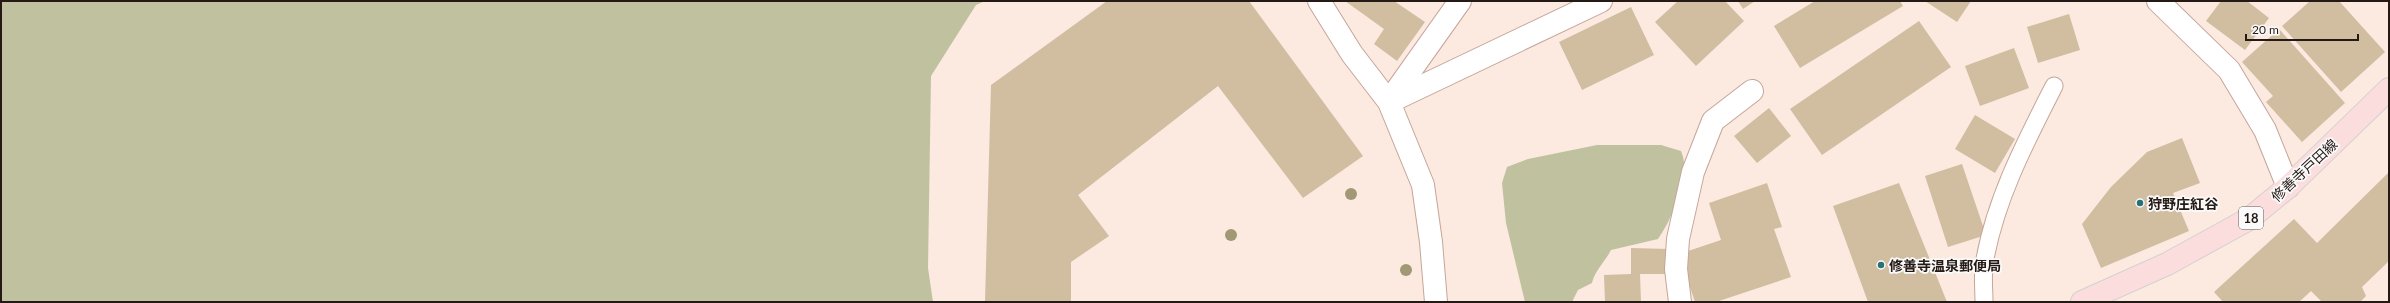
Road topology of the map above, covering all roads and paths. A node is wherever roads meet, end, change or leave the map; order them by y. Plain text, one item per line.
1 (1319, 1) edge
2 (1460, 1) edge
3 (1601, 1) edge
4 (2158, 1) edge
5 (2054, 86) dead end
6 (2389, 89) edge
7 (1752, 91) dead end
8 (1389, 102) junction
9 (2288, 187) junction
10 (1436, 302) edge
11 (1680, 302) edge
12 (1984, 302) edge
13 (2082, 302) edge

1 - 8 street
2 - 8 street
3 - 8 street
4 - 9 street
5 - 12 lane
6 - 9 main road, 修善寺戸田線 / 18
7 - 11 street
8 - 10 street
9 - 13 main road, 修善寺戸田線 / 18

